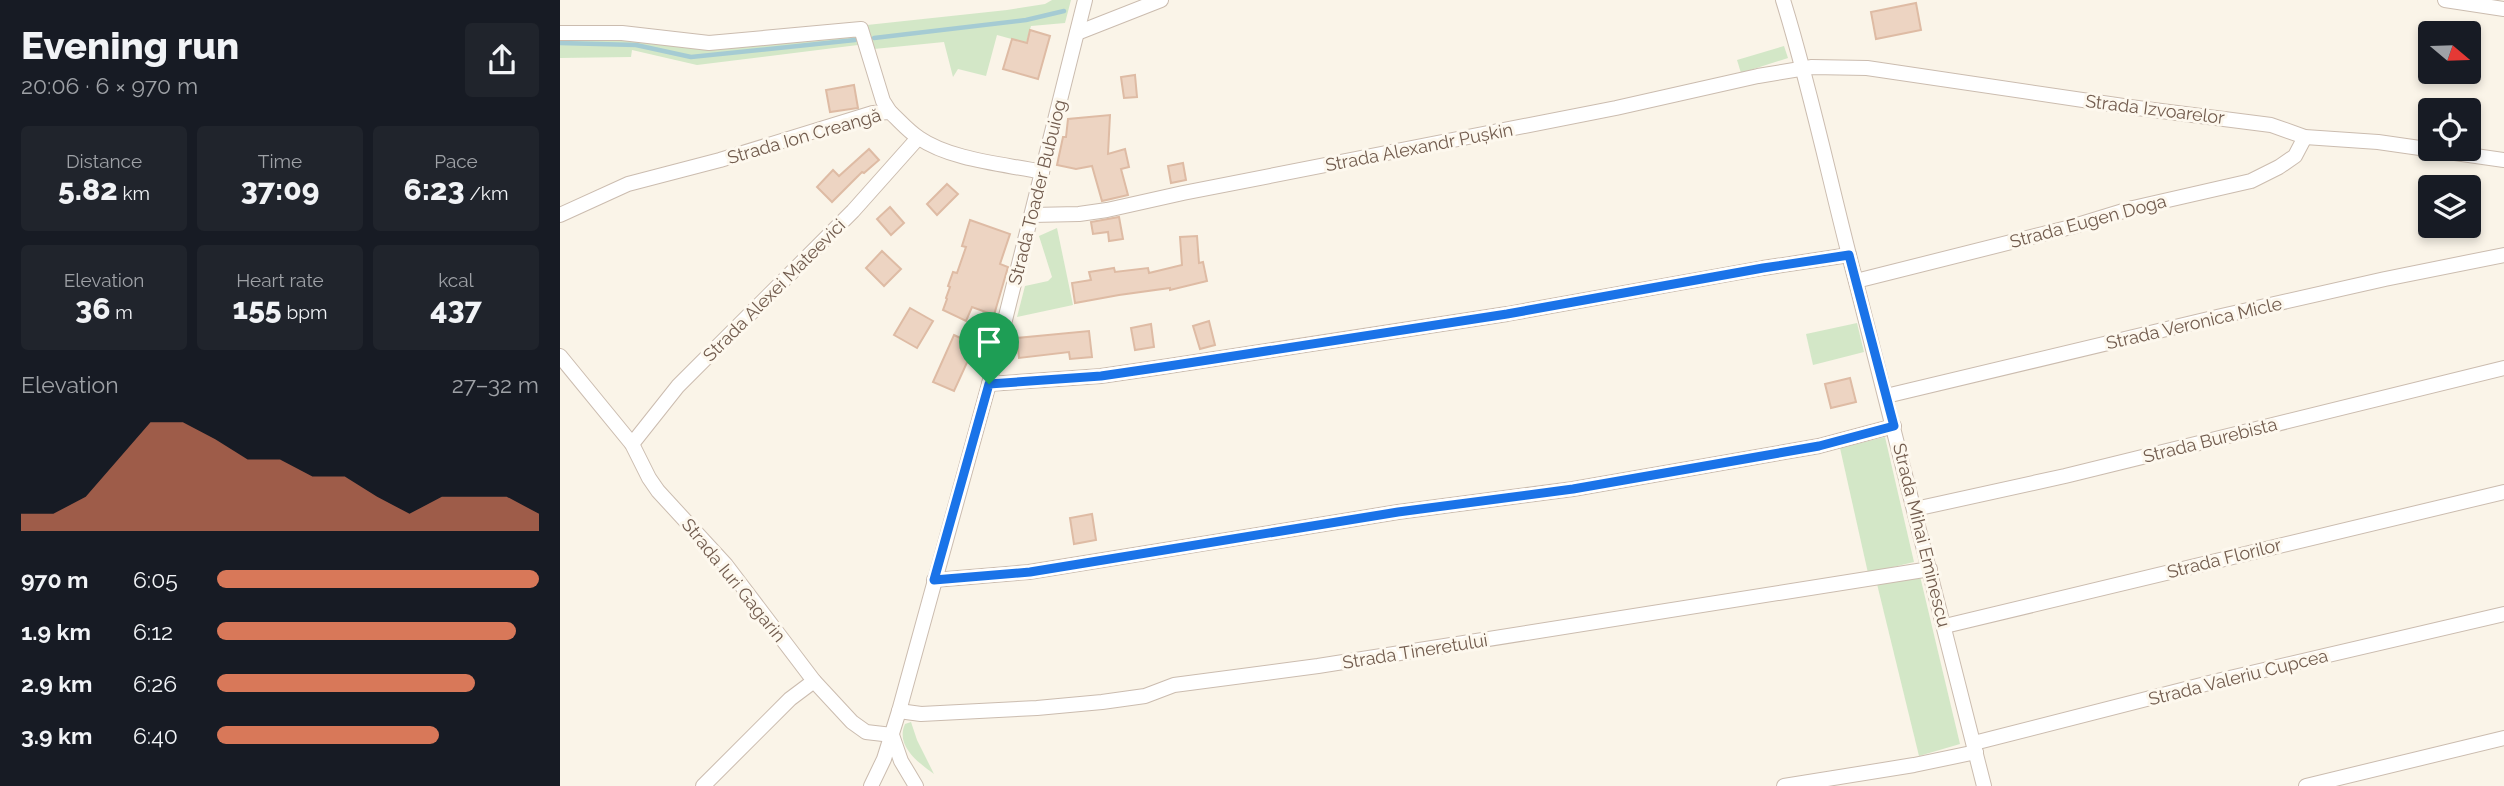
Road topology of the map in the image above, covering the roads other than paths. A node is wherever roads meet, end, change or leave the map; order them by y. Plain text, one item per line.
1 (1085, 0) edge
2 (1161, 0) edge
3 (1783, 0) edge
4 (2445, 0) edge
5 (2504, 9) edge
6 (560, 33) edge
7 (1077, 33) junction
8 (1804, 68) junction
9 (890, 112) junction
10 (2305, 137) junction
11 (918, 138) junction
12 (2504, 160) edge
13 (1042, 172) junction
14 (560, 215) edge
15 (1032, 215) junction
16 (1849, 255) junction
17 (2504, 255) edge
18 (1856, 281) junction
19 (560, 356) edge
20 (2504, 368) edge
21 (989, 384) junction
22 (1886, 396) junction
23 (1894, 426) junction
24 (632, 444) junction
25 (2504, 492) edge
26 (1915, 509) junction
27 (1930, 569) junction
28 (934, 580) junction
29 (2504, 614) edge
30 (1945, 626) junction
31 (814, 681) junction
32 (899, 711) junction
33 (892, 735) junction
34 (2504, 738) edge
35 (1975, 747) junction
36 (704, 786) edge
37 (871, 786) edge
38 (916, 786) edge
39 (1784, 786) edge
40 (1984, 786) edge
41 (2306, 786) edge

1 - 7 street, Strada Toader Bubuiog
2 - 7 street
3 - 8 street, Strada Mihai Eminescu
4 - 5 street
6 - 9 street
7 - 13 street, Strada Toader Bubuiog
8 - 10 street, Strada Izvoarelor
8 - 15 street, Strada Alexandr Pușkin
8 - 16 street, Strada Mihai Eminescu
9 - 11 street, Strada Ion Creangă
9 - 14 street, Strada Ion Creangă
10 - 12 street, Strada Izvoarelor
10 - 18 street, Strada Eugen Doga
11 - 13 street, Strada Ion Creangă
11 - 24 street, Strada Alexei Mateevici
13 - 15 street, Strada Toader Bubuiog
15 - 21 street, Strada Toader Bubuiog
16 - 18 street, Strada Mihai Eminescu
16 - 21 street
17 - 22 street, Strada Veronica Micle
18 - 22 street, Strada Mihai Eminescu
19 - 24 street, Strada Iuri Gagarin
20 - 26 street, Strada Burebista
21 - 28 street, Strada Toader Bubuiog
22 - 23 street, Strada Mihai Eminescu
23 - 26 street, Strada Mihai Eminescu
23 - 28 street
24 - 31 street, Strada Iuri Gagarin
25 - 30 street, Strada Florilor
26 - 27 street, Strada Mihai Eminescu
27 - 30 street, Strada Mihai Eminescu
27 - 32 street, Strada Tineretului
28 - 32 street, Strada Toader Bubuiog
29 - 35 street, Strada Valeriu Cupcea
30 - 35 street, Strada Mihai Eminescu
31 - 33 street, Strada Iuri Gagarin
31 - 36 street
32 - 33 street, Strada Toader Bubuiog
33 - 37 street, Strada Toader Bubuiog
33 - 38 street
34 - 41 street
35 - 39 street, Strada Valeriu Cupcea
35 - 40 street, Strada Mihai Eminescu

